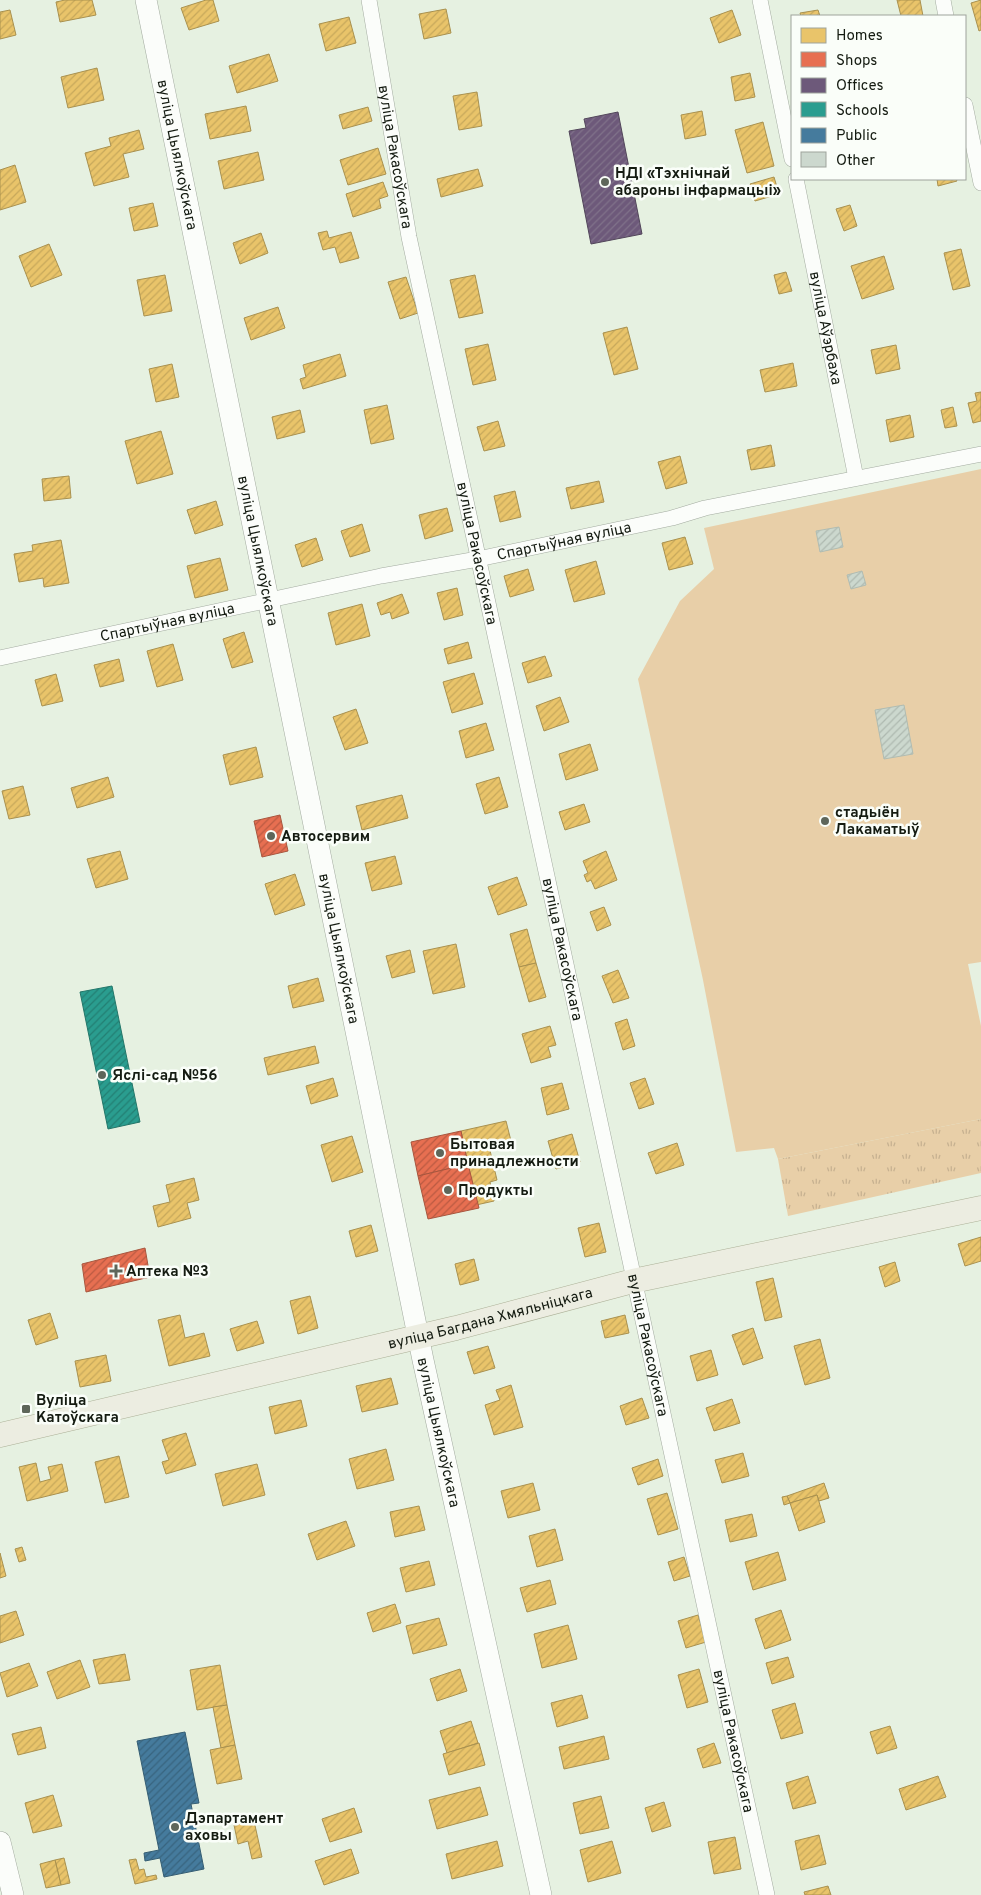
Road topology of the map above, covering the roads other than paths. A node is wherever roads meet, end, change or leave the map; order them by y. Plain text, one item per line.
1 (146, 0) edge
2 (369, 0) edge
3 (760, 0) edge
4 (943, 0) edge
5 (946, 15) edge
6 (966, 110) edge
7 (791, 154) edge
8 (796, 180) edge
9 (981, 182) edge
10 (981, 454) edge
11 (856, 478) junction
12 (478, 559) junction
13 (268, 601) junction
14 (0, 658) edge
15 (981, 1208) edge
16 (634, 1281) junction
17 (418, 1336) junction
18 (0, 1435) edge
19 (0, 1842) edge
20 (13, 1895) edge
21 (541, 1895) edge
22 (767, 1895) edge

1 - 13 street, вуліца Цыялкоўскага
2 - 12 street, вуліца Ракасоўскага
3 - 7 street
4 - 5 street
6 - 9 street
8 - 11 street, вуліца Аўэрбаха
10 - 11 street, Спартыўная вуліца
11 - 12 street, Спартыўная вуліца
12 - 13 street, Спартыўная вуліца
12 - 16 street, вуліца Ракасоўскага
13 - 14 street, Спартыўная вуліца
13 - 17 street, вуліца Цыялкоўскага
15 - 16 main road, вуліца Багдана Хмяльніцкага
16 - 17 main road, вуліца Багдана Хмяльніцкага
16 - 22 street, вуліца Ракасоўскага
17 - 18 main road, вуліца Багдана Хмяльніцкага
17 - 21 street, вуліца Цыялкоўскага
19 - 20 street

